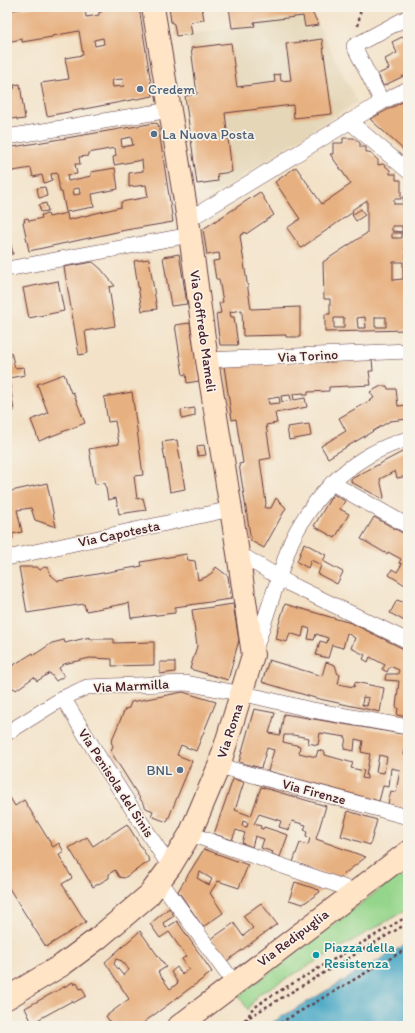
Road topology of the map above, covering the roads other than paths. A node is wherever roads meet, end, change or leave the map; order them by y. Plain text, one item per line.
1 (152, 7) edge
2 (408, 17) edge
3 (408, 89) edge
4 (382, 102) junction
5 (170, 110) junction
6 (349, 122) junction
7 (7, 137) edge
8 (408, 171) edge
9 (189, 227) junction
10 (7, 269) edge
11 (408, 351) edge
12 (207, 360) junction
13 (408, 439) edge
14 (332, 483) junction
15 (231, 509) junction
16 (408, 526) edge
17 (238, 553) junction
18 (7, 558) edge
19 (279, 578) junction
20 (408, 641) edge
21 (253, 655) junction
22 (242, 694) junction
23 (63, 698) junction
24 (408, 727) edge
25 (7, 733) edge
26 (219, 766) junction
27 (408, 817) edge
28 (190, 834) junction
29 (408, 852) edge
30 (165, 874) junction
31 (356, 891) junction
32 (234, 983) junction
33 (7, 998) edge
34 (179, 1026) edge

1 - 5 main road, Via Goffredo Mameli
2 - 4 street
3 - 4 street
4 - 6 street
5 - 7 street
5 - 9 main road, Via Goffredo Mameli
6 - 8 street
6 - 9 street
9 - 10 street
9 - 12 main road, Via Goffredo Mameli
11 - 12 street, Via Torino
12 - 15 main road, Via Goffredo Mameli
13 - 14 street, Via Roma
14 - 16 street
14 - 19 street, Via Roma
15 - 17 main road, Via Goffredo Mameli
15 - 18 street, Via Capotesta
17 - 19 street
17 - 21 main road, Via Goffredo Mameli
19 - 20 street
19 - 21 street, Via Roma
21 - 22 main road, Via Roma
22 - 23 street, Via Marmilla
22 - 24 street, Via Marmilla
22 - 26 main road, Via Roma
23 - 25 street, Via Marmilla
23 - 30 street, Via Penisola del Sinis
26 - 27 street, Via Firenze
26 - 28 main road, Via Roma
28 - 30 main road, Via Roma
28 - 31 street
29 - 31 main road, Via Redipuglia
30 - 32 street, Via Penisola del Sinis
30 - 33 main road, Via Roma
31 - 32 main road, Via Redipuglia
32 - 34 main road, Via Redipuglia

